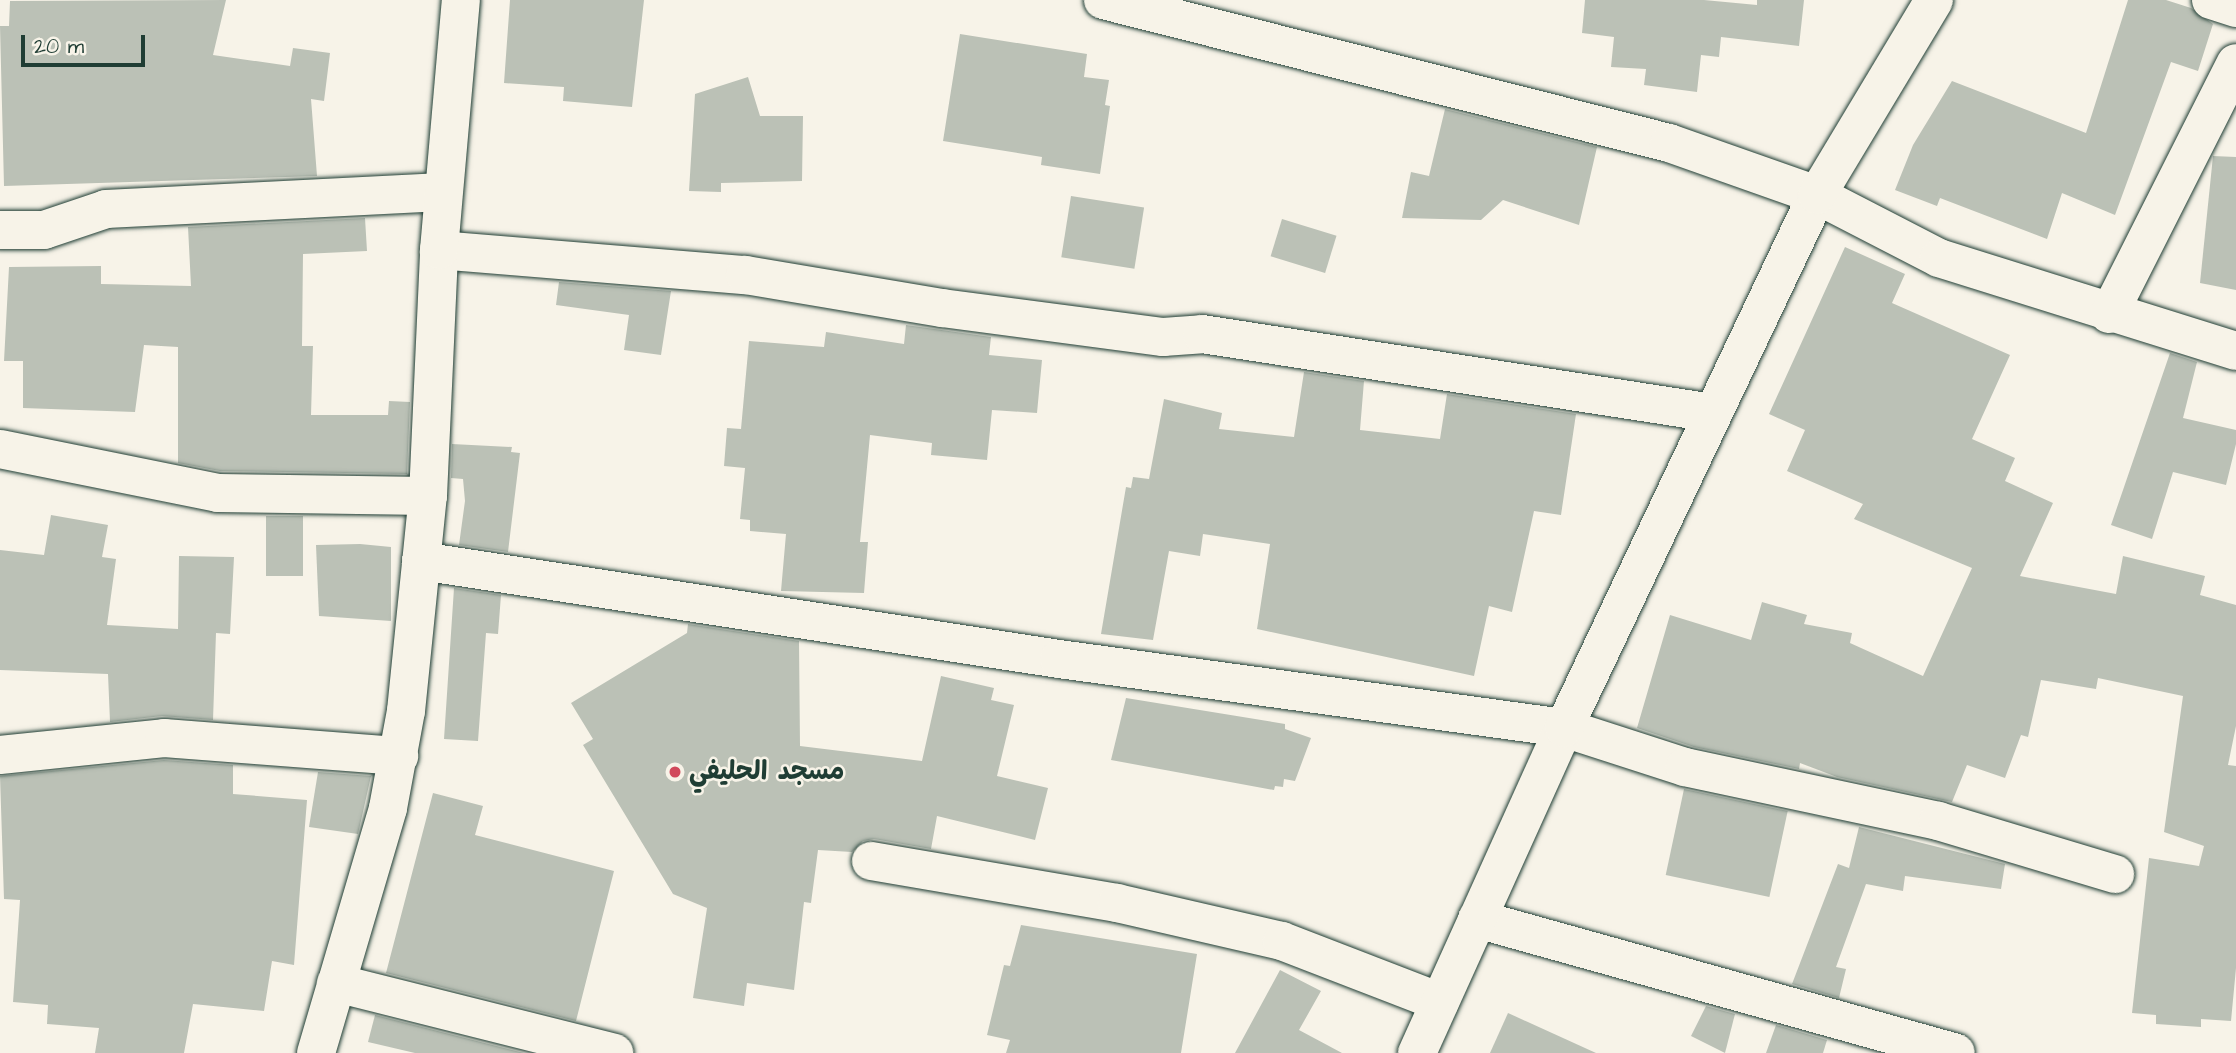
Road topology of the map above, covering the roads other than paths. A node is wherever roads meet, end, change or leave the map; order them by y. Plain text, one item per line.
1 (461, 0) edge
2 (1102, 0) edge
3 (1934, 0) edge
4 (2211, 0) edge
5 (1153, 7) edge
6 (2236, 8) edge
7 (2236, 63) edge
8 (443, 192) junction
9 (1816, 195) junction
10 (0, 230) edge
11 (439, 250) junction
12 (2109, 313) junction
13 (2236, 351) edge
14 (1713, 413) junction
15 (0, 449) edge
16 (428, 496) junction
17 (421, 561) junction
18 (1564, 728) junction
19 (0, 755) edge
20 (399, 756) junction
21 (871, 861) dead end
22 (2115, 874) dead end
23 (1477, 919) junction
24 (336, 983) junction
25 (1440, 1002) junction
26 (316, 1053) edge
27 (614, 1053) edge
28 (1417, 1053) edge
29 (1956, 1053) edge

1 - 8 street
2 - 5 street
3 - 9 street
4 - 6 street
5 - 9 street
7 - 12 street
8 - 10 street
8 - 11 street
9 - 12 street
9 - 14 street
11 - 14 street
11 - 16 street
12 - 13 street
14 - 18 street
15 - 16 street
16 - 17 street
17 - 18 street
17 - 20 street
18 - 22 street
18 - 23 street
19 - 20 street
20 - 24 street
21 - 25 street
23 - 25 street
23 - 29 street
24 - 26 street
24 - 27 street
25 - 28 street

